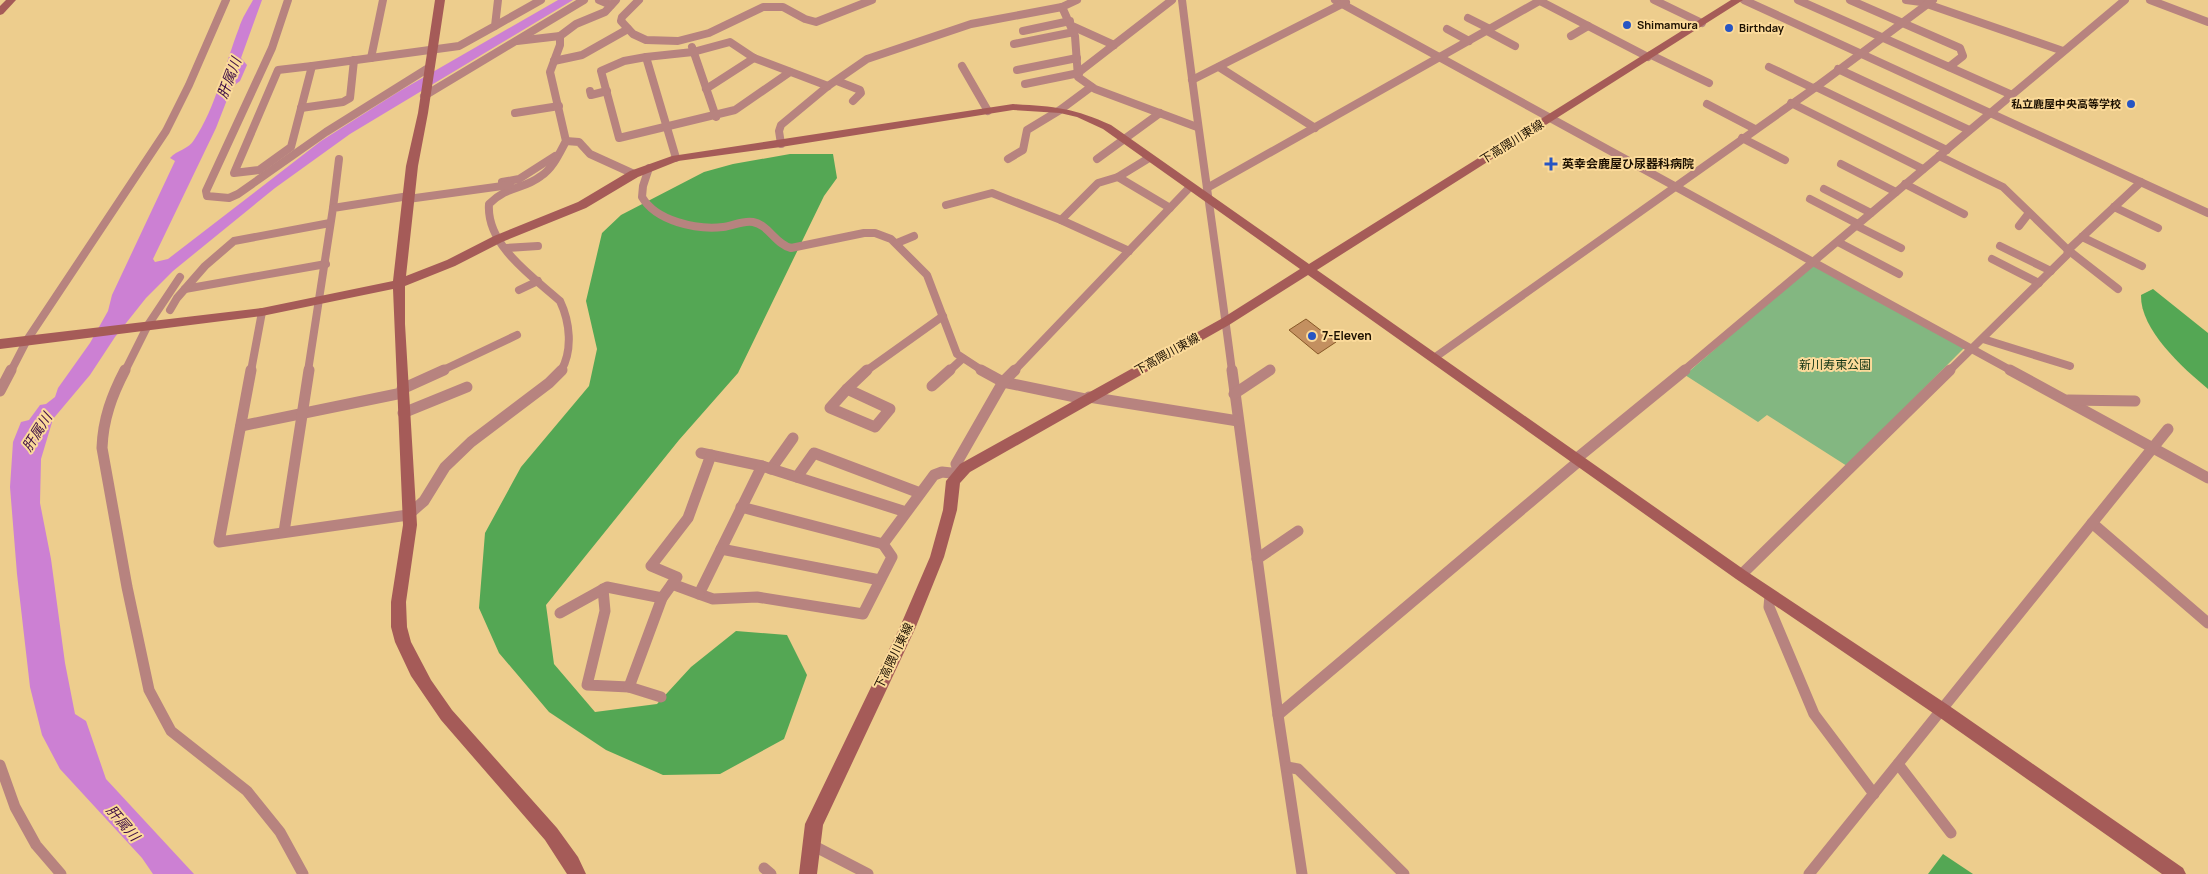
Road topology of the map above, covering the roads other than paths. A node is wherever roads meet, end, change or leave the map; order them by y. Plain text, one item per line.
1 (11, 0) edge
2 (226, 0) edge
3 (288, 0) edge
4 (384, 0) edge
5 (440, 0) edge
6 (498, 0) edge
7 (541, 0) edge
8 (584, 0) edge
9 (599, 0) edge
10 (639, 0) edge
11 (782, 0) edge
12 (872, 0) edge
13 (1077, 0) edge
14 (1172, 0) edge
15 (1182, 0) edge
16 (1539, 0) edge
17 (1654, 0) edge
18 (1738, 0) edge
19 (1744, 0) edge
20 (1798, 0) edge
21 (1850, 0) edge
22 (1906, 0) edge
23 (2125, 0) edge
24 (2150, 0) edge
25 (1342, 1) edge
26 (614, 2) edge
27 (772, 2) edge
28 (859, 2) edge
29 (530, 3) edge
30 (1930, 3) edge
31 (1062, 7) junction
32 (760, 8) junction
33 (0, 12) edge
34 (1468, 18) dead end
35 (2208, 22) edge
36 (1702, 23) junction
37 (1902, 23) junction
38 (495, 26) junction
39 (1072, 26) junction
40 (1588, 26) junction
41 (628, 29) junction
42 (1447, 30) dead end
43 (1488, 30) junction
44 (1023, 31) dead end
45 (560, 36) junction
46 (1570, 36) dead end
47 (1882, 38) junction
48 (690, 39) junction
49 (1469, 41) junction
50 (511, 42) junction
51 (1014, 44) dead end
52 (1114, 44) junction
53 (1516, 46) dead end
54 (432, 49) junction
55 (2064, 51) junction
56 (693, 52) junction
57 (1862, 53) junction
58 (1650, 56) junction
59 (646, 57) junction
60 (371, 58) junction
61 (754, 58) junction
62 (1077, 58) junction
63 (1440, 58) junction
64 (354, 60) junction
65 (554, 61) junction
66 (312, 66) junction
67 (962, 66) dead end
68 (1219, 67) junction
69 (1770, 67) dead end
70 (1949, 67) junction
71 (430, 68) junction
72 (1838, 69) junction
73 (1016, 70) dead end
74 (790, 72) junction
75 (1079, 73) junction
76 (1192, 80) junction
77 (837, 81) junction
78 (1709, 83) dead end
79 (1025, 84) dead end
80 (828, 86) junction
81 (1091, 87) junction
82 (1814, 88) junction
83 (706, 89) junction
84 (590, 91) dead end
85 (607, 91) junction
86 (424, 96) junction
87 (2012, 96) junction
88 (853, 101) dead end
89 (1791, 103) junction
90 (1707, 104) dead end
91 (559, 106) junction
92 (301, 108) junction
93 (1060, 110) junction
94 (988, 111) junction
95 (515, 112) dead end
96 (1990, 112) junction
97 (1160, 113) junction
98 (716, 117) junction
99 (1550, 118) junction
100 (667, 127) junction
101 (1197, 127) junction
102 (1315, 128) junction
103 (1755, 129) junction
104 (1968, 130) junction
105 (1742, 138) junction
106 (1124, 139) junction
107 (566, 141) junction
108 (781, 144) junction
109 (1947, 150) junction
110 (558, 154) junction
111 (1939, 156) junction
112 (676, 158) junction
113 (1008, 158) dead end
114 (1097, 158) dead end
115 (1150, 158) junction
116 (339, 159) dead end
117 (1785, 160) dead end
118 (1841, 164) dead end
119 (649, 168) junction
120 (1923, 168) junction
121 (634, 174) junction
122 (1118, 177) junction
123 (498, 181) dead end
124 (2140, 182) junction
125 (1905, 184) junction
126 (519, 186) junction
127 (1675, 186) junction
128 (1190, 187) junction
129 (1207, 188) junction
130 (1824, 189) dead end
131 (1896, 192) junction
132 (408, 197) junction
133 (1810, 199) dead end
134 (1210, 201) junction
135 (946, 205) dead end
136 (2114, 207) junction
137 (333, 208) junction
138 (1170, 208) junction
139 (1871, 213) junction
140 (2029, 213) junction
141 (2208, 213) edge
142 (1964, 214) dead end
143 (1061, 220) junction
144 (330, 223) junction
145 (1858, 225) junction
146 (2019, 226) dead end
147 (2158, 228) dead end
148 (914, 236) dead end
149 (2082, 237) junction
150 (1838, 242) junction
151 (502, 243) junction
152 (897, 243) junction
153 (538, 246) dead end
154 (2000, 246) dead end
155 (1901, 248) dead end
156 (2068, 250) junction
157 (1129, 251) junction
158 (1992, 259) dead end
159 (1815, 262) junction
160 (326, 264) junction
161 (2142, 266) dead end
162 (1308, 270) junction
163 (2051, 271) junction
164 (1899, 274) dead end
165 (180, 277) dead end
166 (538, 280) junction
167 (2039, 283) junction
168 (399, 284) junction
169 (185, 289) junction
170 (2118, 289) dead end
171 (519, 290) dead end
172 (318, 301) junction
173 (170, 310) dead end
174 (262, 312) junction
175 (943, 316) junction
176 (1225, 322) junction
177 (145, 326) junction
178 (517, 335) dead end
179 (1983, 339) junction
180 (28, 340) junction
181 (0, 344) edge
182 (1974, 348) junction
183 (1434, 358) junction
184 (962, 359) junction
185 (2070, 366) dead end
186 (1270, 370) dead end
187 (1004, 382) junction
188 (467, 386) dead end
189 (932, 386) dead end
190 (847, 389) junction
191 (0, 390) edge
192 (402, 391) junction
193 (1234, 394) junction
194 (1087, 398) junction
195 (2068, 400) junction
196 (2135, 401) dead end
197 (403, 413) junction
198 (302, 414) junction
199 (1238, 421) junction
200 (241, 426) junction
201 (2168, 429) dead end
202 (793, 438) dead end
203 (2153, 448) junction
204 (1578, 460) junction
205 (766, 468) junction
206 (960, 474) junction
207 (797, 478) junction
208 (2208, 478) edge
209 (920, 493) junction
210 (741, 507) junction
211 (906, 512) junction
212 (408, 515) junction
213 (2092, 523) junction
214 (1298, 531) dead end
215 (284, 532) junction
216 (883, 544) junction
217 (721, 549) junction
218 (1257, 559) junction
219 (1741, 575) junction
220 (880, 580) junction
221 (672, 584) junction
222 (603, 588) junction
223 (699, 594) junction
224 (1770, 595) junction
225 (662, 598) junction
226 (560, 613) dead end
227 (2208, 622) edge
228 (629, 687) junction
229 (661, 698) dead end
230 (1942, 710) junction
231 (1278, 715) junction
232 (1898, 764) junction
233 (0, 765) edge
234 (1287, 767) junction
235 (1874, 794) junction
236 (1951, 833) dead end
237 (812, 845) junction
238 (61, 874) edge
239 (303, 874) edge
240 (577, 874) edge
241 (808, 874) edge
242 (868, 874) edge
243 (1302, 874) edge
244 (1404, 874) edge
245 (1809, 874) edge
246 (2177, 874) edge

1 - 33 street
2 - 180 street
3 - 71 street
4 - 60 street
5 - 54 street
6 - 38 street
7 - 29 street
8 - 50 street
9 - 26 street
10 - 41 street
11 - 27 street
12 - 28 street
13 - 31 street
14 - 52 street
15 - 76 street
16 - 40 street
16 - 43 street
17 - 36 street
18 - 36 street, 下高隈川東線
19 - 57 street
20 - 47 street
21 - 37 street
22 - 30 street
23 - 55 street
24 - 35 street
25 - 63 street
25 - 68 street
26 - 45 street
27 - 32 street
28 - 32 street
29 - 38 street
30 - 37 street
30 - 55 street
31 - 39 street
31 - 77 street
32 - 48 street
34 - 43 street
36 - 58 street, 下高隈川東線
37 - 47 street
37 - 70 street
38 - 54 street
39 - 44 street
39 - 51 street
39 - 52 street
39 - 62 street
40 - 46 street
40 - 58 street
41 - 48 street
41 - 65 street
42 - 49 street
43 - 49 street
43 - 53 street
45 - 50 street
45 - 65 street
47 - 57 street
47 - 70 street
48 - 56 street
49 - 63 street
50 - 86 street
52 - 75 street
54 - 60 street
54 - 71 street
55 - 87 street
56 - 59 street
56 - 61 street
56 - 83 street
57 - 72 street
57 - 96 street
58 - 78 street
58 - 99 street, 下高隈川東線
59 - 85 street
59 - 100 street
60 - 64 street
61 - 74 street
61 - 83 street
62 - 73 street
62 - 75 street
63 - 99 street
63 - 102 street
64 - 66 street
64 - 92 street
65 - 91 street
66 - 92 street
66 - 92 street
67 - 94 street
68 - 76 street
68 - 102 street
69 - 82 street
70 - 87 street
71 - 86 street
72 - 82 street
72 - 104 street
74 - 80 street
74 - 98 street
75 - 79 street
75 - 81 street
76 - 101 street
77 - 80 street
77 - 88 street
80 - 108 street
81 - 93 street
81 - 97 street
82 - 89 street
82 - 109 street
83 - 98 street
84 - 85 street
85 - 100 street
86 - 132 street
87 - 96 street
89 - 103 street
89 - 120 street
90 - 103 street
91 - 95 street
91 - 107 street
93 - 94 street
93 - 106 street
93 - 113 street
94 - 108 street
96 - 104 street
96 - 124 street
97 - 101 street
97 - 106 street
98 - 100 street
99 - 127 street
99 - 162 street, 下高隈川東線
100 - 112 street
101 - 129 street
102 - 129 street
103 - 105 street
104 - 109 street
105 - 117 street
105 - 127 street
106 - 114 street
106 - 115 street
107 - 110 street
107 - 121 street
108 - 112 street
109 - 111 street
110 - 123 street
110 - 126 street
111 - 120 street
111 - 140 street
112 - 119 street
115 - 122 street
115 - 128 street
116 - 137 street
118 - 131 street
119 - 121 street
119 - 152 street
120 - 125 street
121 - 151 street
122 - 138 street
122 - 143 street
124 - 136 street
124 - 141 street
125 - 131 street
125 - 142 street
126 - 132 street
126 - 151 street
127 - 159 street
127 - 183 street
128 - 134 street
128 - 138 street
129 - 134 street
130 - 139 street
131 - 139 street
132 - 137 street
132 - 168 street
133 - 145 street
134 - 162 street
134 - 176 street
135 - 143 street
136 - 147 street
136 - 149 street
137 - 144 street
138 - 157 street
139 - 145 street
140 - 146 street
140 - 156 street
143 - 157 street
144 - 160 street
144 - 169 street
145 - 150 street
145 - 155 street
148 - 152 street
149 - 156 street
149 - 161 street
150 - 159 street
150 - 164 street
151 - 153 street
151 - 166 street
151 - 168 street
152 - 175 street
154 - 163 street
156 - 163 street
156 - 170 street
157 - 187 street
158 - 167 street
159 - 182 street
159 - 204 street
160 - 169 street
160 - 172 street
162 - 176 street, 下高隈川東線
162 - 183 street
163 - 167 street
165 - 177 street
166 - 171 street
166 - 212 street
167 - 179 street
168 - 172 street
168 - 192 street
169 - 173 street
172 - 174 street
172 - 198 street
174 - 177 street
174 - 200 street
175 - 184 street
175 - 190 street
176 - 193 street
176 - 194 street, 下高隈川東線
177 - 180 street
177 - 239 street
178 - 192 street
179 - 182 street
179 - 185 street
180 - 181 street
180 - 191 street
182 - 195 street
182 - 219 street
183 - 204 street
184 - 187 street
184 - 189 street
186 - 193 street
187 - 194 street
187 - 206 street
188 - 197 street
190 - 190 street
192 - 197 street
192 - 198 street
193 - 199 street
194 - 199 street
194 - 206 street, 下高隈川東線
195 - 196 street
195 - 203 street
197 - 212 street
198 - 200 street
198 - 215 street
199 - 218 street
200 - 215 street
201 - 203 street
202 - 205 street
203 - 208 street
203 - 213 street
204 - 219 street
204 - 231 street
205 - 207 street
205 - 210 street
205 - 221 street
206 - 209 street
206 - 237 street, 下高隈川東線
207 - 209 street
207 - 211 street
209 - 211 street
210 - 216 street
210 - 217 street
211 - 216 street
212 - 215 street
212 - 240 street
213 - 227 street
213 - 230 street
214 - 218 street
216 - 220 street
217 - 220 street
217 - 223 street
218 - 231 street
219 - 224 street
220 - 223 street
221 - 223 street
221 - 225 street
222 - 225 street
222 - 226 street
222 - 228 street
224 - 230 street
224 - 235 street
225 - 228 street
228 - 229 street
230 - 232 street
230 - 246 street
231 - 234 street
232 - 235 street
232 - 236 street
233 - 238 street
234 - 243 street
234 - 244 street
235 - 245 street
237 - 241 street, 下高隈川東線
237 - 242 street

